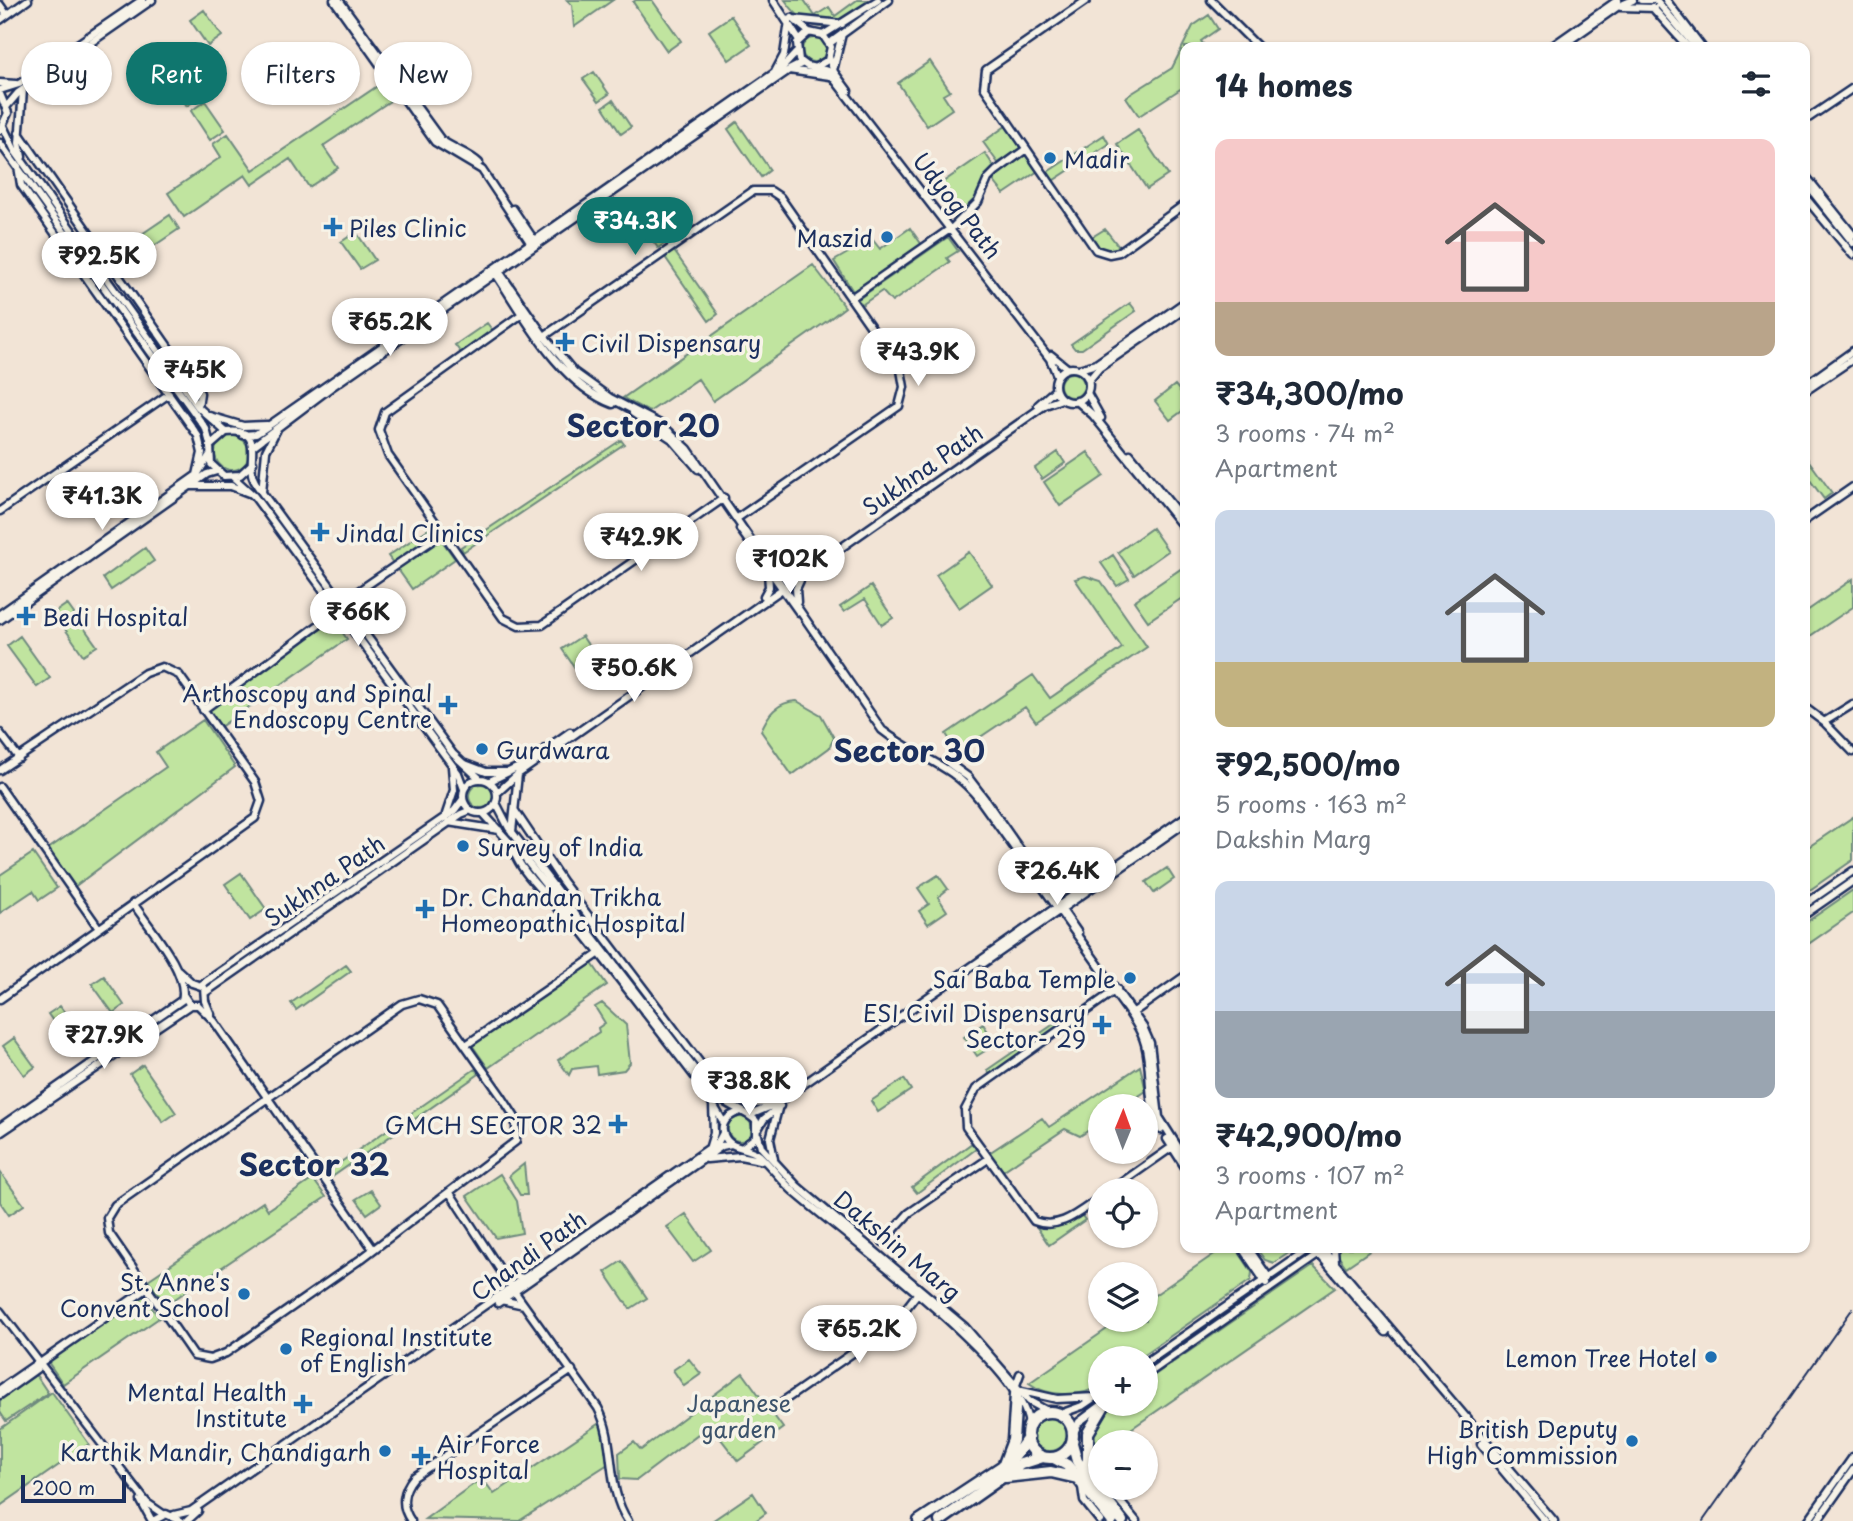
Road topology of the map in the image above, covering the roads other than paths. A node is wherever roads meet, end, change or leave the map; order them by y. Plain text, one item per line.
1 (28, 0) edge
2 (142, 0) edge
3 (152, 0) edge
4 (337, 0) edge
5 (773, 0) edge
6 (779, 0) edge
7 (878, 0) edge
8 (890, 0) edge
9 (1087, 0) edge
10 (1208, 0) edge
11 (1633, 0) edge
12 (1641, 0) edge
13 (1666, 0) edge
14 (1672, 0) edge
15 (1616, 2) edge
16 (1654, 2) edge
17 (0, 5) edge
18 (1669, 10) junction
19 (7, 15) junction
20 (0, 20) edge
21 (791, 20) junction
22 (842, 28) junction
23 (1683, 31) junction
24 (810, 33) junction
25 (823, 35) junction
26 (799, 40) junction
27 (84, 42) edge
28 (89, 42) edge
29 (1251, 42) edge
30 (1558, 42) edge
31 (1566, 42) edge
32 (1684, 42) edge
33 (1686, 42) edge
34 (1692, 42) edge
35 (1698, 42) edge
36 (830, 43) junction
37 (796, 53) junction
38 (830, 57) junction
39 (803, 63) junction
40 (816, 67) junction
41 (789, 70) junction
42 (774, 74) junction
43 (833, 74) junction
44 (0, 83) edge
45 (21, 87) junction
46 (1853, 88) edge
47 (0, 92) edge
48 (7, 106) junction
49 (1810, 116) edge
50 (2, 128) edge
51 (19, 133) junction
52 (0, 143) edge
53 (1026, 149) junction
54 (0, 150) edge
55 (10, 154) junction
56 (21, 164) junction
57 (1810, 181) edge
58 (1810, 189) edge
59 (50, 200) junction
60 (1810, 202) edge
61 (66, 203) junction
62 (1180, 208) edge
63 (951, 228) junction
64 (527, 234) junction
65 (543, 234) junction
66 (1853, 235) edge
67 (1853, 243) edge
68 (534, 244) junction
69 (523, 248) junction
70 (1853, 255) edge
71 (496, 270) junction
72 (851, 298) junction
73 (1180, 305) edge
74 (524, 312) junction
75 (1180, 312) edge
76 (542, 337) junction
77 (1853, 351) edge
78 (1853, 359) edge
79 (1068, 368) junction
80 (1079, 369) junction
81 (1057, 375) junction
82 (1088, 380) junction
83 (1810, 382) edge
84 (1810, 389) edge
85 (1055, 390) junction
86 (1087, 393) junction
87 (169, 394) junction
88 (1062, 399) junction
89 (1077, 401) junction
90 (177, 404) junction
91 (194, 408) junction
92 (204, 414) junction
93 (197, 419) junction
94 (274, 426) junction
95 (226, 432) junction
96 (243, 435) junction
97 (198, 436) junction
98 (210, 446) junction
99 (253, 446) junction
100 (209, 456) junction
101 (253, 463) junction
102 (217, 471) junction
103 (197, 475) junction
104 (233, 477) junction
105 (192, 486) junction
106 (1853, 488) edge
107 (262, 494) junction
108 (254, 496) junction
109 (723, 499) junction
110 (0, 511) edge
111 (1180, 516) edge
112 (1810, 517) edge
113 (736, 519) junction
114 (1180, 523) edge
115 (443, 533) junction
116 (770, 569) junction
117 (802, 572) junction
118 (782, 586) junction
119 (765, 598) junction
120 (344, 601) dead end
121 (795, 605) junction
122 (335, 613) dead end
123 (0, 614) edge
124 (0, 620) edge
125 (1853, 704) edge
126 (1810, 709) edge
127 (203, 710) junction
128 (1826, 721) junction
129 (0, 733) edge
130 (1853, 746) edge
131 (1853, 752) edge
132 (19, 758) junction
133 (460, 762) junction
134 (451, 764) junction
135 (0, 770) edge
136 (515, 772) junction
137 (479, 778) junction
138 (490, 781) junction
139 (0, 787) edge
140 (464, 789) junction
141 (497, 793) junction
142 (463, 799) junction
143 (496, 803) junction
144 (471, 810) junction
145 (514, 811) junction
146 (483, 813) junction
147 (447, 819) junction
148 (1180, 821) edge
149 (1180, 827) edge
150 (501, 830) junction
151 (512, 832) junction
152 (513, 844) junction
153 (1853, 871) edge
154 (1853, 881) edge
155 (1048, 893) junction
156 (1079, 894) junction
157 (1810, 901) edge
158 (133, 903) junction
159 (1059, 908) junction
160 (1810, 911) edge
161 (1040, 921) junction
162 (1070, 924) junction
163 (98, 927) junction
164 (597, 955) junction
165 (177, 969) junction
166 (1180, 980) edge
167 (192, 983) junction
168 (201, 985) junction
169 (1116, 991) junction
170 (184, 992) junction
171 (206, 992) junction
172 (0, 999) edge
173 (202, 1003) junction
174 (190, 1005) junction
175 (1131, 1014) junction
176 (466, 1045) junction
177 (713, 1097) junction
178 (267, 1098) junction
179 (779, 1104) junction
180 (739, 1112) junction
181 (750, 1115) junction
182 (724, 1123) junction
183 (0, 1130) edge
184 (758, 1131) junction
185 (723, 1133) junction
186 (731, 1144) junction
187 (1174, 1146) junction
188 (743, 1147) junction
189 (709, 1148) junction
190 (1180, 1153) edge
191 (1180, 1157) edge
192 (988, 1159) junction
193 (765, 1161) junction
194 (698, 1162) junction
195 (776, 1164) junction
196 (1128, 1178) edge
197 (450, 1193) junction
198 (1088, 1206) edge
199 (883, 1242) dead end
200 (373, 1250) junction
201 (1246, 1253) edge
202 (1250, 1253) edge
203 (1312, 1253) edge
204 (1316, 1253) edge
205 (1323, 1253) edge
206 (1334, 1253) edge
207 (1307, 1262) junction
208 (1256, 1264) junction
209 (1281, 1268) junction
210 (1333, 1268) junction
211 (507, 1275) junction
212 (524, 1278) junction
213 (1266, 1279) junction
214 (1272, 1286) junction
215 (514, 1288) junction
216 (1252, 1288) junction
217 (145, 1290) junction
218 (504, 1293) junction
219 (917, 1293) junction
220 (501, 1300) junction
221 (526, 1305) junction
222 (0, 1311) edge
223 (0, 1317) edge
224 (1158, 1354) edge
225 (38, 1365) junction
226 (1158, 1367) edge
227 (572, 1370) junction
228 (1020, 1374) dead end
229 (0, 1389) edge
230 (1017, 1390) junction
231 (0, 1395) edge
232 (1088, 1397) edge
233 (1088, 1399) edge
234 (782, 1402) dead end
235 (1054, 1413) junction
236 (1088, 1416) edge
237 (1098, 1416) edge
238 (1028, 1432) junction
239 (1072, 1439) junction
240 (1047, 1457) junction
241 (1853, 1457) edge
242 (1004, 1465) junction
243 (1853, 1470) edge
244 (1002, 1478) junction
245 (1084, 1479) junction
246 (1088, 1480) edge
247 (1118, 1500) edge
248 (163, 1514) junction
249 (174, 1516) junction
250 (944, 1518) edge
251 (152, 1521) edge
252 (181, 1521) edge
253 (187, 1521) edge
254 (411, 1521) edge
255 (628, 1521) edge
256 (919, 1521) edge
257 (1100, 1521) edge
258 (1112, 1521) edge
259 (1122, 1521) edge
260 (1136, 1521) edge
261 (1545, 1521) edge
262 (1554, 1521) edge
263 (1808, 1521) edge
264 (1817, 1521) edge

1 - 19 main road
2 - 27 main road
3 - 28 main road
4 - 64 main road
5 - 21 main road
6 - 21 main road
7 - 22 main road
8 - 22 main road
9 - 53 main road
10 - 29 main road
11 - 15 main road
12 - 16 main road
13 - 18 main road
14 - 18 main road
15 - 16 main road
15 - 30 main road
15 - 31 main road
16 - 18 main road
16 - 32 main road
17 - 19 main road
18 - 23 main road
18 - 35 main road
19 - 20 main road
21 - 22 main road
21 - 24 main road
21 - 26 main road
21 - 42 main road
22 - 25 main road
22 - 36 main road
22 - 43 main road
23 - 33 main road
23 - 34 main road
24 - 25 main road
24 - 26 main road
25 - 36 main road
26 - 37 main road
36 - 38 main road
37 - 39 main road
37 - 42 main road
38 - 40 main road
38 - 43 main road, Udyog Path
39 - 40 main road
39 - 41 main road
40 - 43 main road, Udyog Path
41 - 43 main road
41 - 68 main road
42 - 65 main road
43 - 63 main road, Udyog Path
44 - 45 main road
45 - 47 main road
45 - 48 main road
45 - 51 main road
46 - 49 main road
47 - 48 main road
48 - 50 main road
50 - 56 main road
51 - 56 main road
51 - 61 main road
52 - 55 main road
53 - 62 main road
53 - 63 main road
54 - 55 main road
55 - 56 main road
56 - 59 main road
56 - 87 main road
56 - 91 main road
57 - 66 main road
58 - 67 main road
59 - 61 main road
59 - 91 main road
60 - 70 main road
61 - 91 main road
63 - 72 main road
63 - 79 main road, Udyog Path
63 - 81 main road, Udyog Path
64 - 65 main road
64 - 68 main road
64 - 69 main road
65 - 68 main road
68 - 69 main road
68 - 71 main road
69 - 71 main road
71 - 74 main road
71 - 94 main road
72 - 76 main road
72 - 113 main road
73 - 80 main road
74 - 76 main road
74 - 115 main road
75 - 82 main road
76 - 109 main road
77 - 83 main road
78 - 84 main road
79 - 80 main road
79 - 81 main road
80 - 82 main road
81 - 85 main road
82 - 86 main road
85 - 88 main road
85 - 117 main road, Sukhna Path
86 - 89 main road
86 - 111 main road
87 - 90 main road
87 - 110 main road
88 - 89 main road
88 - 117 main road, Sukhna Path
89 - 114 main road
90 - 91 main road
90 - 97 main road
91 - 92 main road
91 - 93 main road
92 - 94 main road
92 - 95 main road
93 - 97 main road
93 - 98 main road
94 - 96 main road
94 - 99 main road
94 - 107 main road
95 - 96 main road
95 - 98 main road
96 - 99 main road
97 - 103 main road
98 - 100 main road
99 - 101 main road
100 - 102 main road
100 - 103 main road
101 - 104 main road
101 - 107 main road
102 - 104 main road
102 - 105 main road
103 - 123 main road
104 - 108 main road
105 - 108 main road
105 - 124 main road
106 - 112 main road
107 - 133 main road
108 - 134 main road
109 - 113 main road
109 - 115 main road
113 - 116 main road
115 - 120 main road
116 - 117 main road
116 - 118 main road
116 - 119 main road
117 - 118 main road, Sukhna Path
117 - 121 main road
118 - 119 main road, Sukhna Path
118 - 121 main road
119 - 121 main road
119 - 136 main road, Sukhna Path
121 - 155 main road
122 - 127 main road
125 - 128 main road
126 - 128 main road
127 - 132 main road
127 - 158 main road
128 - 130 main road
128 - 131 main road
129 - 132 main road
132 - 135 main road
133 - 136 main road
133 - 137 main road
134 - 140 main road
134 - 147 main road
136 - 138 main road, Sukhna Path
136 - 141 main road, Sukhna Path
136 - 145 main road
137 - 138 main road
137 - 140 main road
138 - 141 main road
139 - 163 main road
140 - 142 main road
141 - 143 main road
142 - 144 main road
142 - 147 main road, Sukhna Path
143 - 146 main road
143 - 151 main road
144 - 146 main road
144 - 147 main road, Sukhna Path
145 - 151 main road
145 - 177 main road
146 - 150 main road
147 - 150 main road
147 - 168 main road, Sukhna Path
147 - 171 main road, Sukhna Path
148 - 156 main road
149 - 156 main road
150 - 152 main road
151 - 177 main road
152 - 164 main road
152 - 177 main road
153 - 157 main road
154 - 160 main road
155 - 156 main road
155 - 159 main road
155 - 161 main road
156 - 159 main road
156 - 162 main road
158 - 163 main road
158 - 165 main road
159 - 161 main road
159 - 162 main road
161 - 162 main road
161 - 179 main road
162 - 169 main road
163 - 172 main road
164 - 176 main road
164 - 177 main road
165 - 167 main road
165 - 170 main road
166 - 175 main road
167 - 168 main road
167 - 170 main road
168 - 171 main road
169 - 175 main road
169 - 192 main road
170 - 174 main road
170 - 183 main road
171 - 173 main road
173 - 174 main road
173 - 178 main road
174 - 183 main road
175 - 187 main road
176 - 178 main road
176 - 197 main road
177 - 179 main road
177 - 180 main road
177 - 182 main road
177 - 189 main road
178 - 200 main road
178 - 217 main road
179 - 181 main road
179 - 184 main road
179 - 195 main road
180 - 181 main road
180 - 182 main road
181 - 184 main road
182 - 185 main road
184 - 188 main road
184 - 195 main road, Dakshin Marg
185 - 186 main road
185 - 189 main road, Chandi Path
186 - 188 main road
186 - 194 main road, Chandi Path
187 - 190 main road
187 - 191 main road
187 - 196 main road
188 - 193 main road, Dakshin Marg
189 - 212 main road, Chandi Path
192 - 198 main road
192 - 199 main road
193 - 194 main road
193 - 219 main road, Dakshin Marg
194 - 215 main road, Chandi Path
195 - 230 main road, Dakshin Marg
197 - 200 main road
197 - 211 main road
200 - 217 main road
201 - 208 main road
202 - 208 main road
203 - 209 main road
204 - 207 main road
205 - 210 main road
206 - 210 main road
207 - 210 main road
207 - 214 main road
208 - 209 main road
208 - 213 main road
208 - 216 main road
209 - 213 main road
210 - 261 main road
210 - 262 main road
211 - 212 main road
211 - 215 main road
211 - 218 main road
212 - 215 main road, Chandi Path
213 - 214 main road
213 - 216 main road
214 - 226 main road
215 - 218 main road, Chandi Path
215 - 220 main road, Chandi Path
215 - 221 main road
216 - 224 main road
217 - 225 main road
218 - 249 main road, Chandi Path
219 - 230 main road, Dakshin Marg
219 - 234 main road
220 - 221 main road
220 - 253 main road, Chandi Path
221 - 227 main road
222 - 225 main road
223 - 225 main road
225 - 229 main road
225 - 231 main road
225 - 248 main road
225 - 251 main road
227 - 254 main road
227 - 255 main road
228 - 230 main road
230 - 232 main road
230 - 235 main road, Dakshin Marg
230 - 238 main road, Dakshin Marg
230 - 242 highway
233 - 235 main road
235 - 238 highway
235 - 239 highway
236 - 239 main road
237 - 245 highway
238 - 240 highway
238 - 242 highway
239 - 240 highway
239 - 245 highway
240 - 244 highway
240 - 245 highway
241 - 263 main road
242 - 256 highway
243 - 264 main road
244 - 245 highway
244 - 250 highway
245 - 246 main road
245 - 257 main road
245 - 258 highway
245 - 259 highway
247 - 260 main road
248 - 249 main road
248 - 251 main road
249 - 252 main road

